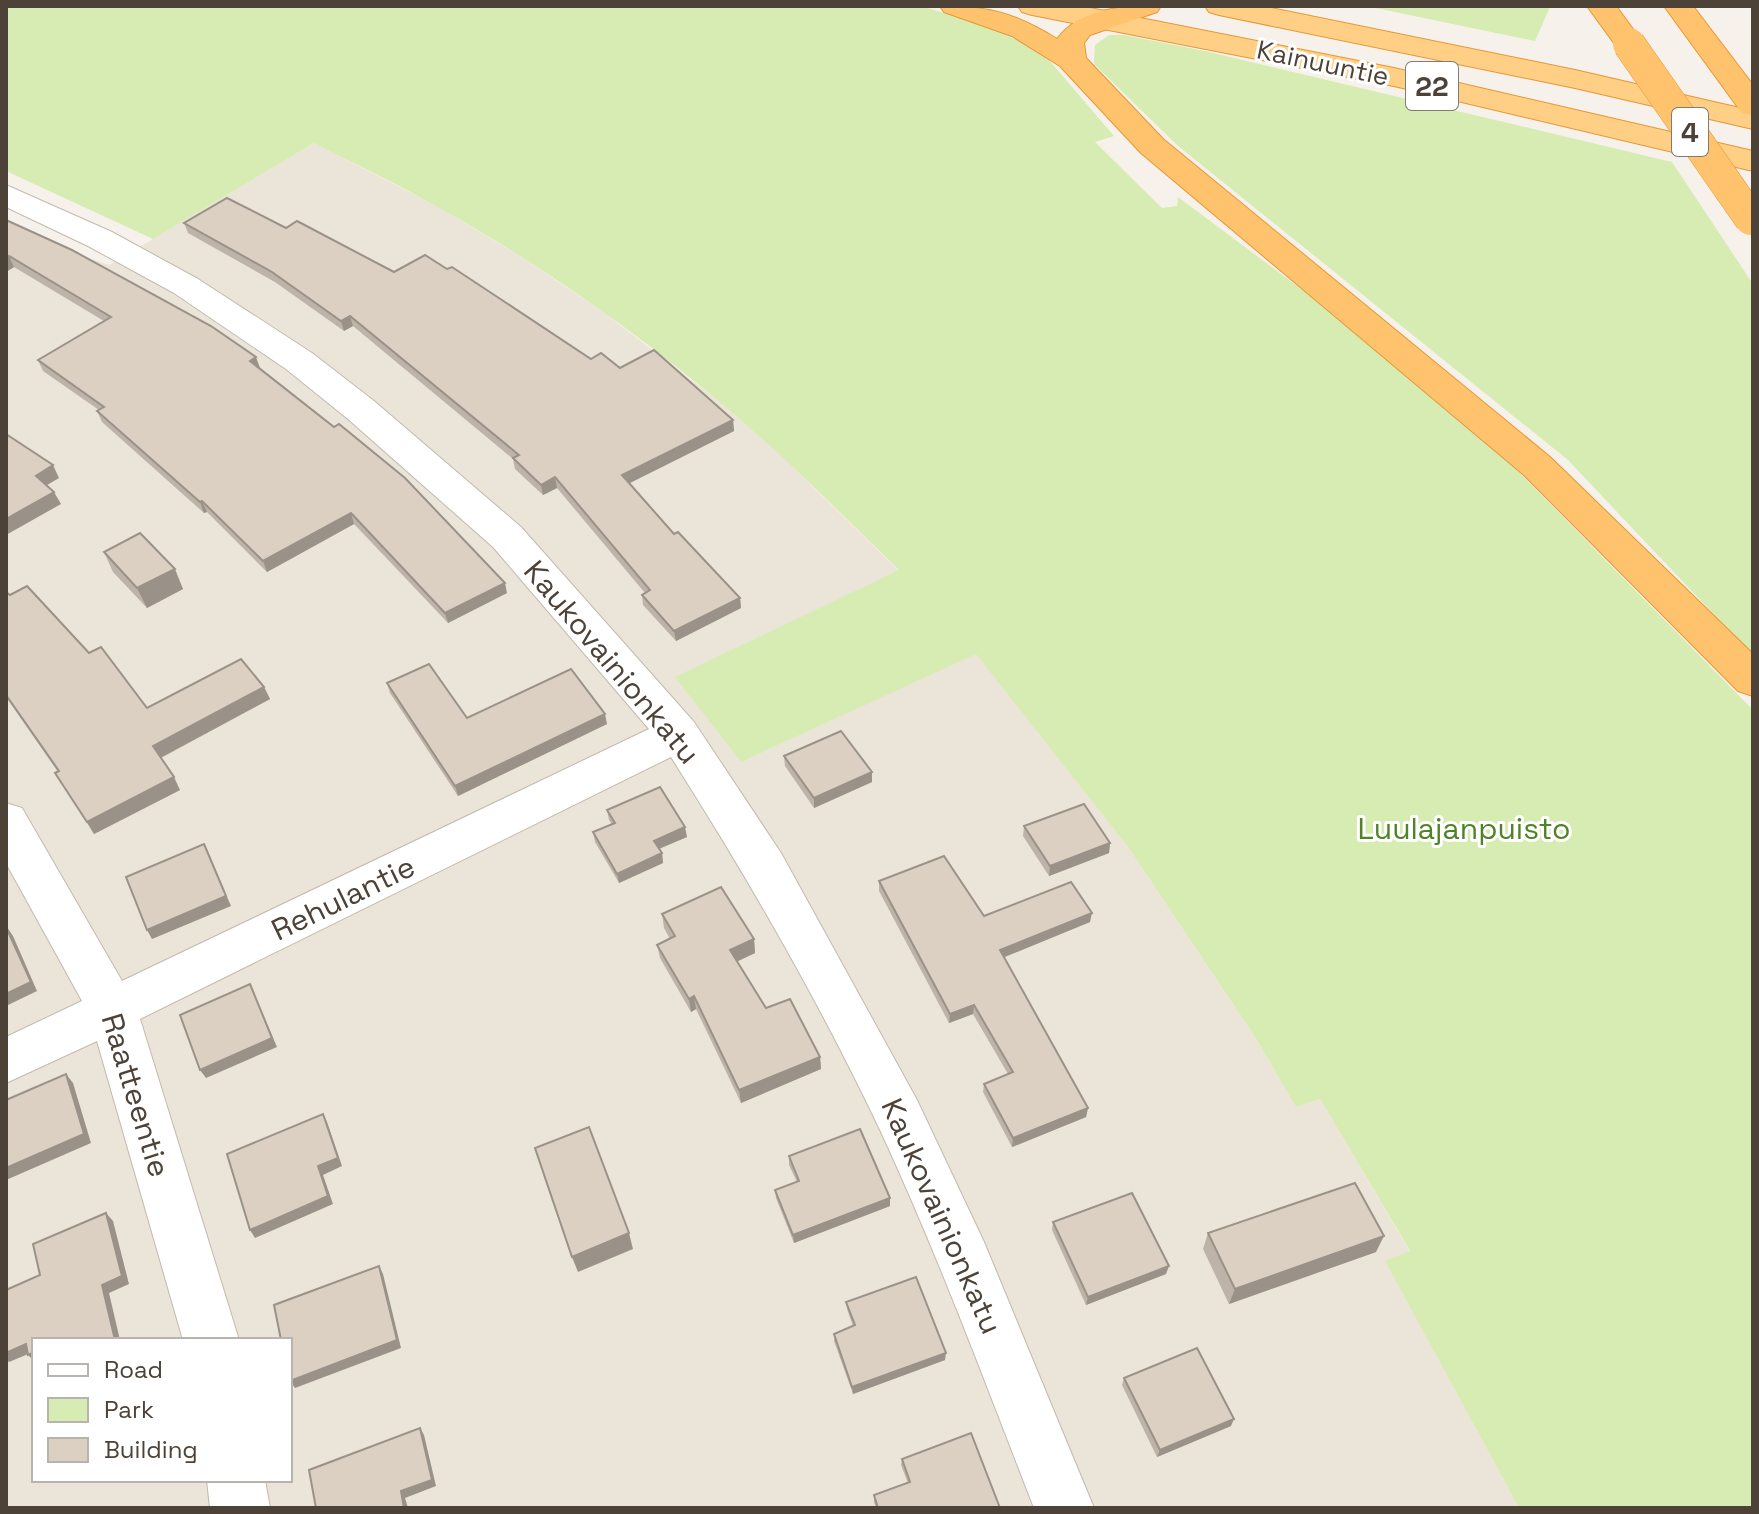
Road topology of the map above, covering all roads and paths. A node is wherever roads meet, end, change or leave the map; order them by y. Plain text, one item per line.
1 (954, 6) edge
2 (1032, 6) edge
3 (1147, 6) edge
4 (1219, 6) edge
5 (1601, 6) edge
6 (1678, 6) edge
7 (1109, 13) edge
8 (1071, 60) junction
9 (1718, 60) junction
10 (1753, 94) edge
11 (1753, 106) edge
12 (1753, 120) edge
13 (1753, 161) edge
14 (6, 195) edge
15 (1752, 221) edge
16 (1753, 680) edge
17 (679, 734) junction
18 (6, 821) edge
19 (113, 1011) junction
20 (6, 1061) edge
21 (210, 1338) edge
22 (236, 1482) edge
23 (240, 1508) edge
24 (1064, 1508) edge

1 - 8 highway
2 - 7 highway, Kainuuntie / 22
3 - 7 highway
4 - 12 highway, Kainuuntie / 22
5 - 15 highway, 4, bridge
6 - 9 highway, 4
7 - 8 highway
7 - 13 highway, Kainuuntie / 22
8 - 16 highway
9 - 10 highway
9 - 11 highway, 4
14 - 17 street, Kaukovainionkatu
17 - 19 street, Rehulantie
17 - 24 street, Kaukovainionkatu
18 - 19 street, Raatteentie
19 - 20 street, Rehulantie
19 - 21 street, Raatteentie
22 - 23 street

